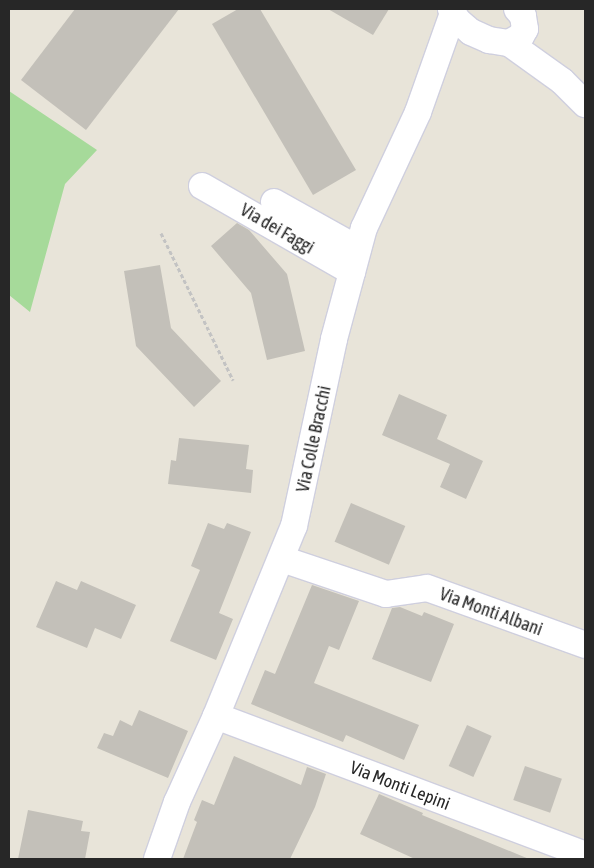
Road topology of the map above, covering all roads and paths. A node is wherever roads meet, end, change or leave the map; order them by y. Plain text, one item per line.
1 (452, 11) edge
2 (521, 15) edge
3 (509, 43) junction
4 (562, 81) junction
5 (585, 104) edge
6 (202, 186) dead end
7 (274, 202) dead end
8 (161, 233) dead end
9 (355, 260) junction
10 (234, 380) dead end
11 (282, 559) junction
12 (585, 645) edge
13 (216, 716) junction
14 (585, 855) edge
15 (157, 859) edge

1 - 3 street
1 - 9 street, Via Colle Bracchi
2 - 3 street
2 - 4 street
3 - 4 street
4 - 5 street
6 - 9 street, Via dei Faggi
7 - 9 street
8 - 10 path
9 - 11 street, Via Colle Bracchi
11 - 12 street, Via Monti Albani
11 - 13 street, Via Colle Bracchi
13 - 14 street, Via Monti Lepini
13 - 15 street, Via Colle Bracchi

